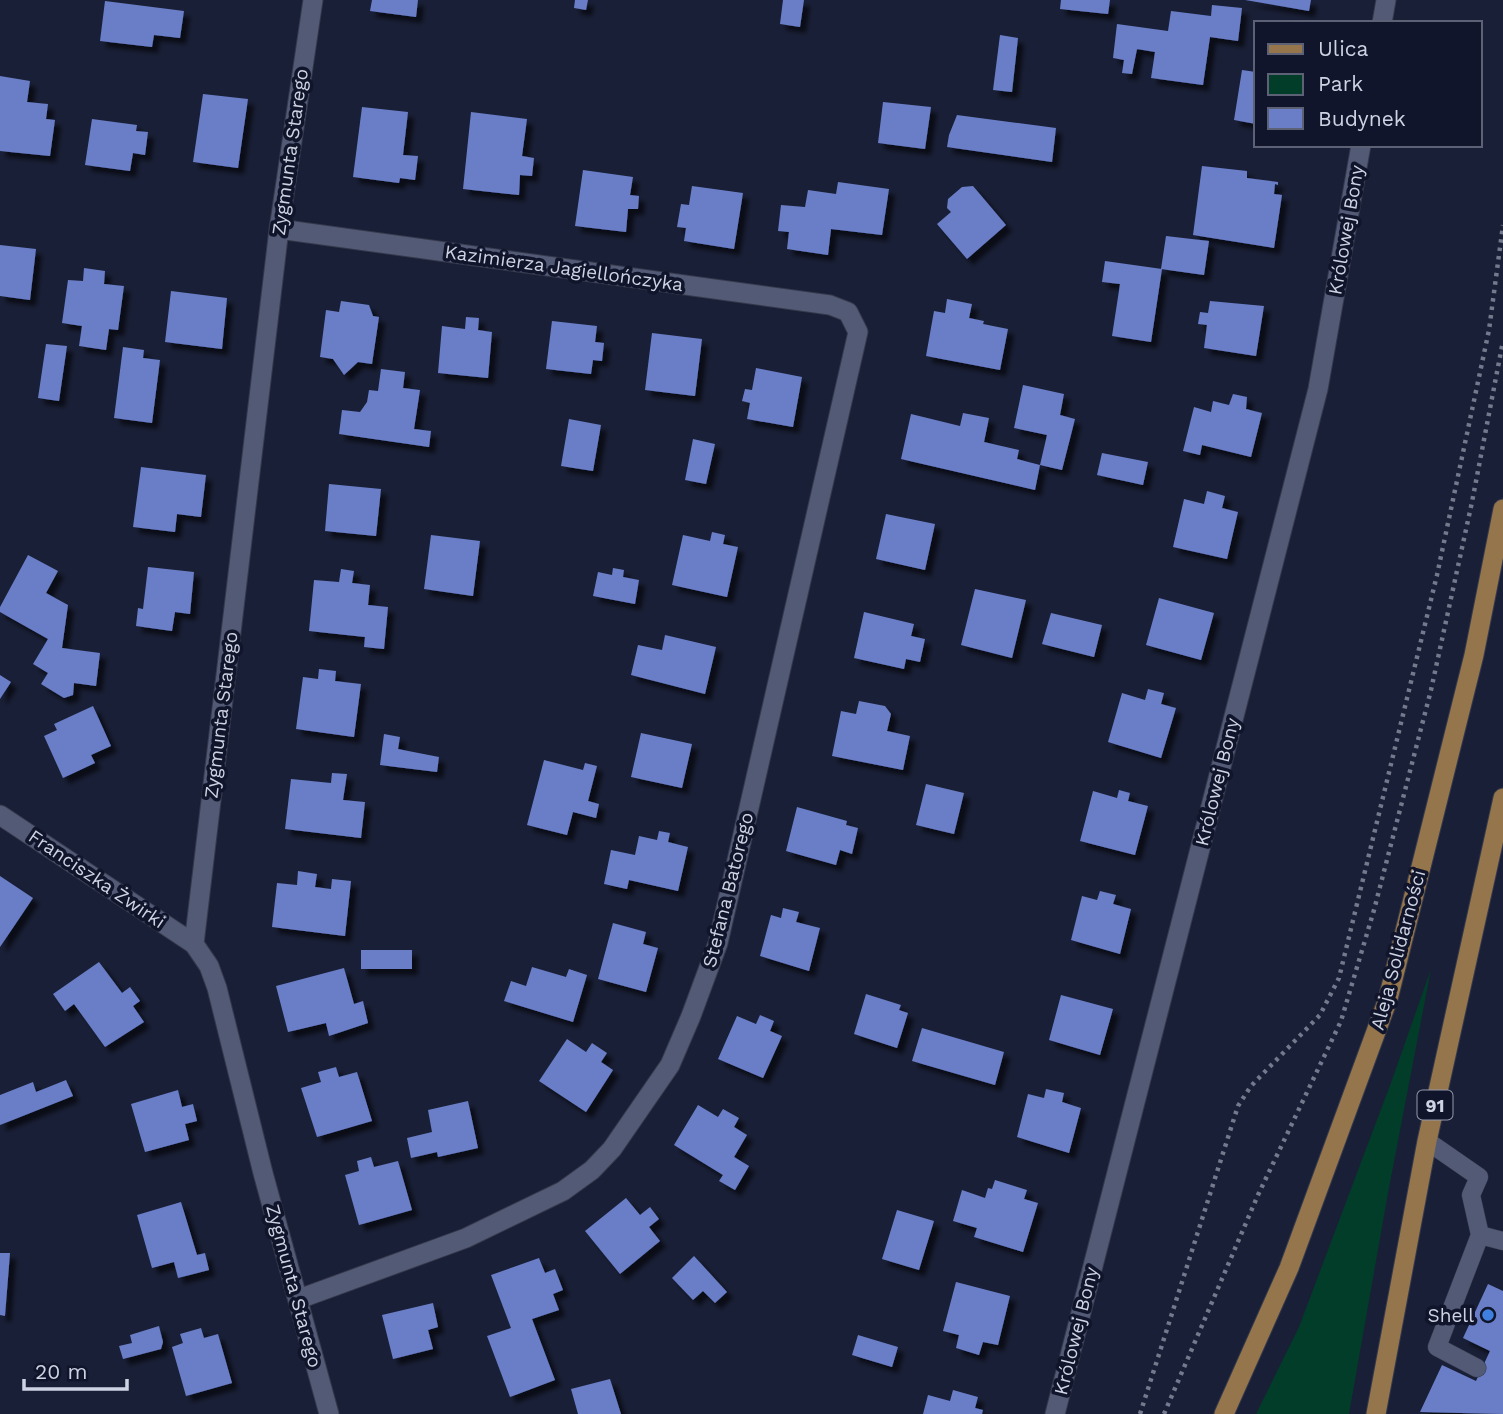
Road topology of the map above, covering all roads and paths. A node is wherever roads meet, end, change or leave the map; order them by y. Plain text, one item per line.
1 (313, 0) edge
2 (1386, 0) edge
3 (1382, 21) edge
4 (1360, 147) edge
5 (1503, 225) edge
6 (279, 229) junction
7 (848, 312) joint
8 (1503, 341) edge
9 (1503, 509) edge
10 (1503, 798) edge
11 (0, 815) edge
12 (194, 944) junction
13 (1426, 1141) junction
14 (1480, 1235) junction
15 (1503, 1241) edge
16 (299, 1299) junction
17 (1478, 1368) dead end
18 (329, 1414) edge
19 (1055, 1414) edge
20 (1140, 1414) edge
21 (1164, 1414) edge
22 (1224, 1414) edge
23 (1376, 1414) edge

1 - 6 street, Zygmunta Starego
2 - 3 street
4 - 19 street, Królowej Bony
5 - 20 path
6 - 7 street, Kazimierza Jagiellończyka
6 - 12 street, Zygmunta Starego
7 - 16 street, Stefana Batorego
8 - 21 path
9 - 22 main road, Aleja Solidarności
10 - 13 main road, 91
11 - 12 street, Franciszka Żwirki
12 - 16 street, Zygmunta Starego
13 - 14 lane
13 - 23 main road, 91
14 - 15 lane
14 - 17 lane
16 - 18 street, Zygmunta Starego

